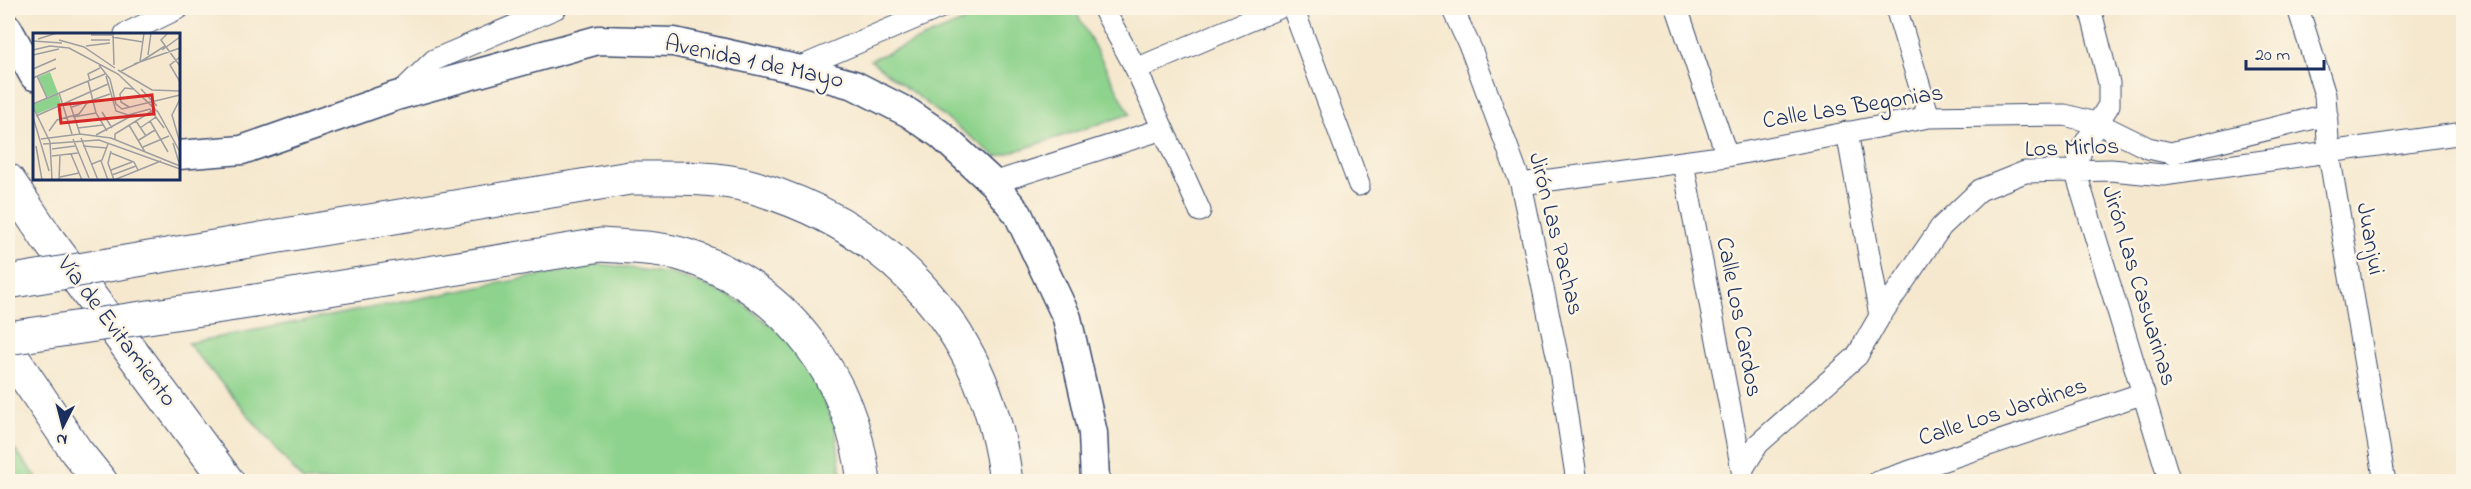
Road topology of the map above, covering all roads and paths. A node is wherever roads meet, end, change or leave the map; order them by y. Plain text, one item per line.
1 (179, 8) edge
2 (556, 8) edge
3 (939, 8) edge
4 (1103, 8) edge
5 (1279, 8) edge
6 (1293, 8) edge
7 (1452, 8) edge
8 (1677, 8) edge
9 (1896, 8) edge
10 (2090, 8) edge
11 (2298, 8) edge
12 (8, 28) edge
13 (127, 33) edge
14 (796, 69) junction
15 (1136, 69) junction
16 (33, 73) edge
17 (396, 96) junction
18 (2327, 115) junction
19 (1929, 117) junction
20 (2099, 124) junction
21 (1163, 129) junction
22 (1847, 132) junction
23 (2463, 133) edge
24 (2329, 154) junction
25 (180, 155) edge
26 (1727, 156) junction
27 (1683, 163) junction
28 (2075, 170) junction
29 (8, 180) edge
30 (993, 183) junction
31 (1521, 184) junction
32 (1359, 185) dead end
33 (1200, 211) dead end
34 (8, 282) edge
35 (1880, 316) junction
36 (8, 338) edge
37 (8, 351) edge
38 (2144, 393) junction
39 (1743, 476) edge
40 (100, 482) edge
41 (228, 482) edge
42 (864, 482) edge
43 (1006, 482) edge
44 (1095, 482) edge
45 (1577, 482) edge
46 (1878, 482) edge
47 (2170, 482) edge
48 (2385, 482) edge

1 - 13 street
2 - 17 street
3 - 14 street
4 - 15 street
5 - 15 street
6 - 32 street
7 - 31 street, Jirón Las Pachas
8 - 26 street
9 - 19 street
10 - 20 street, Jirón Las Casuarinas
11 - 18 street, Juanjui
12 - 16 main road
14 - 17 main road, Avenida 1 de Mayo
14 - 30 main road, Avenida 1 de Mayo
15 - 21 street
17 - 25 main road, Avenida 1 de Mayo
18 - 20 street, Calle Las Begonias
18 - 24 street, Juanjui
19 - 20 street, Calle Las Begonias
19 - 22 street, Calle Las Begonias
20 - 28 street, Jirón Las Casuarinas
21 - 30 street
21 - 33 street
22 - 26 street, Calle Las Begonias
22 - 35 street
23 - 24 street, Los Mirlos
24 - 28 street, Los Mirlos
24 - 48 street, Juanjui
26 - 27 street, Calle Las Begonias
27 - 31 street, Calle Las Begonias
27 - 39 street, Calle Los Cardos
28 - 35 street, Los Mirlos
28 - 38 street, Jirón Las Casuarinas
29 - 41 highway, Vía de Evitamiento
30 - 44 main road, Avenida 1 de Mayo
31 - 45 street, Jirón Las Pachas
34 - 43 highway, bridge
35 - 39 street, Los Mirlos
36 - 42 highway, bridge
37 - 40 highway
38 - 46 street, Calle Los Jardines
38 - 47 street, Jirón Las Casuarinas

